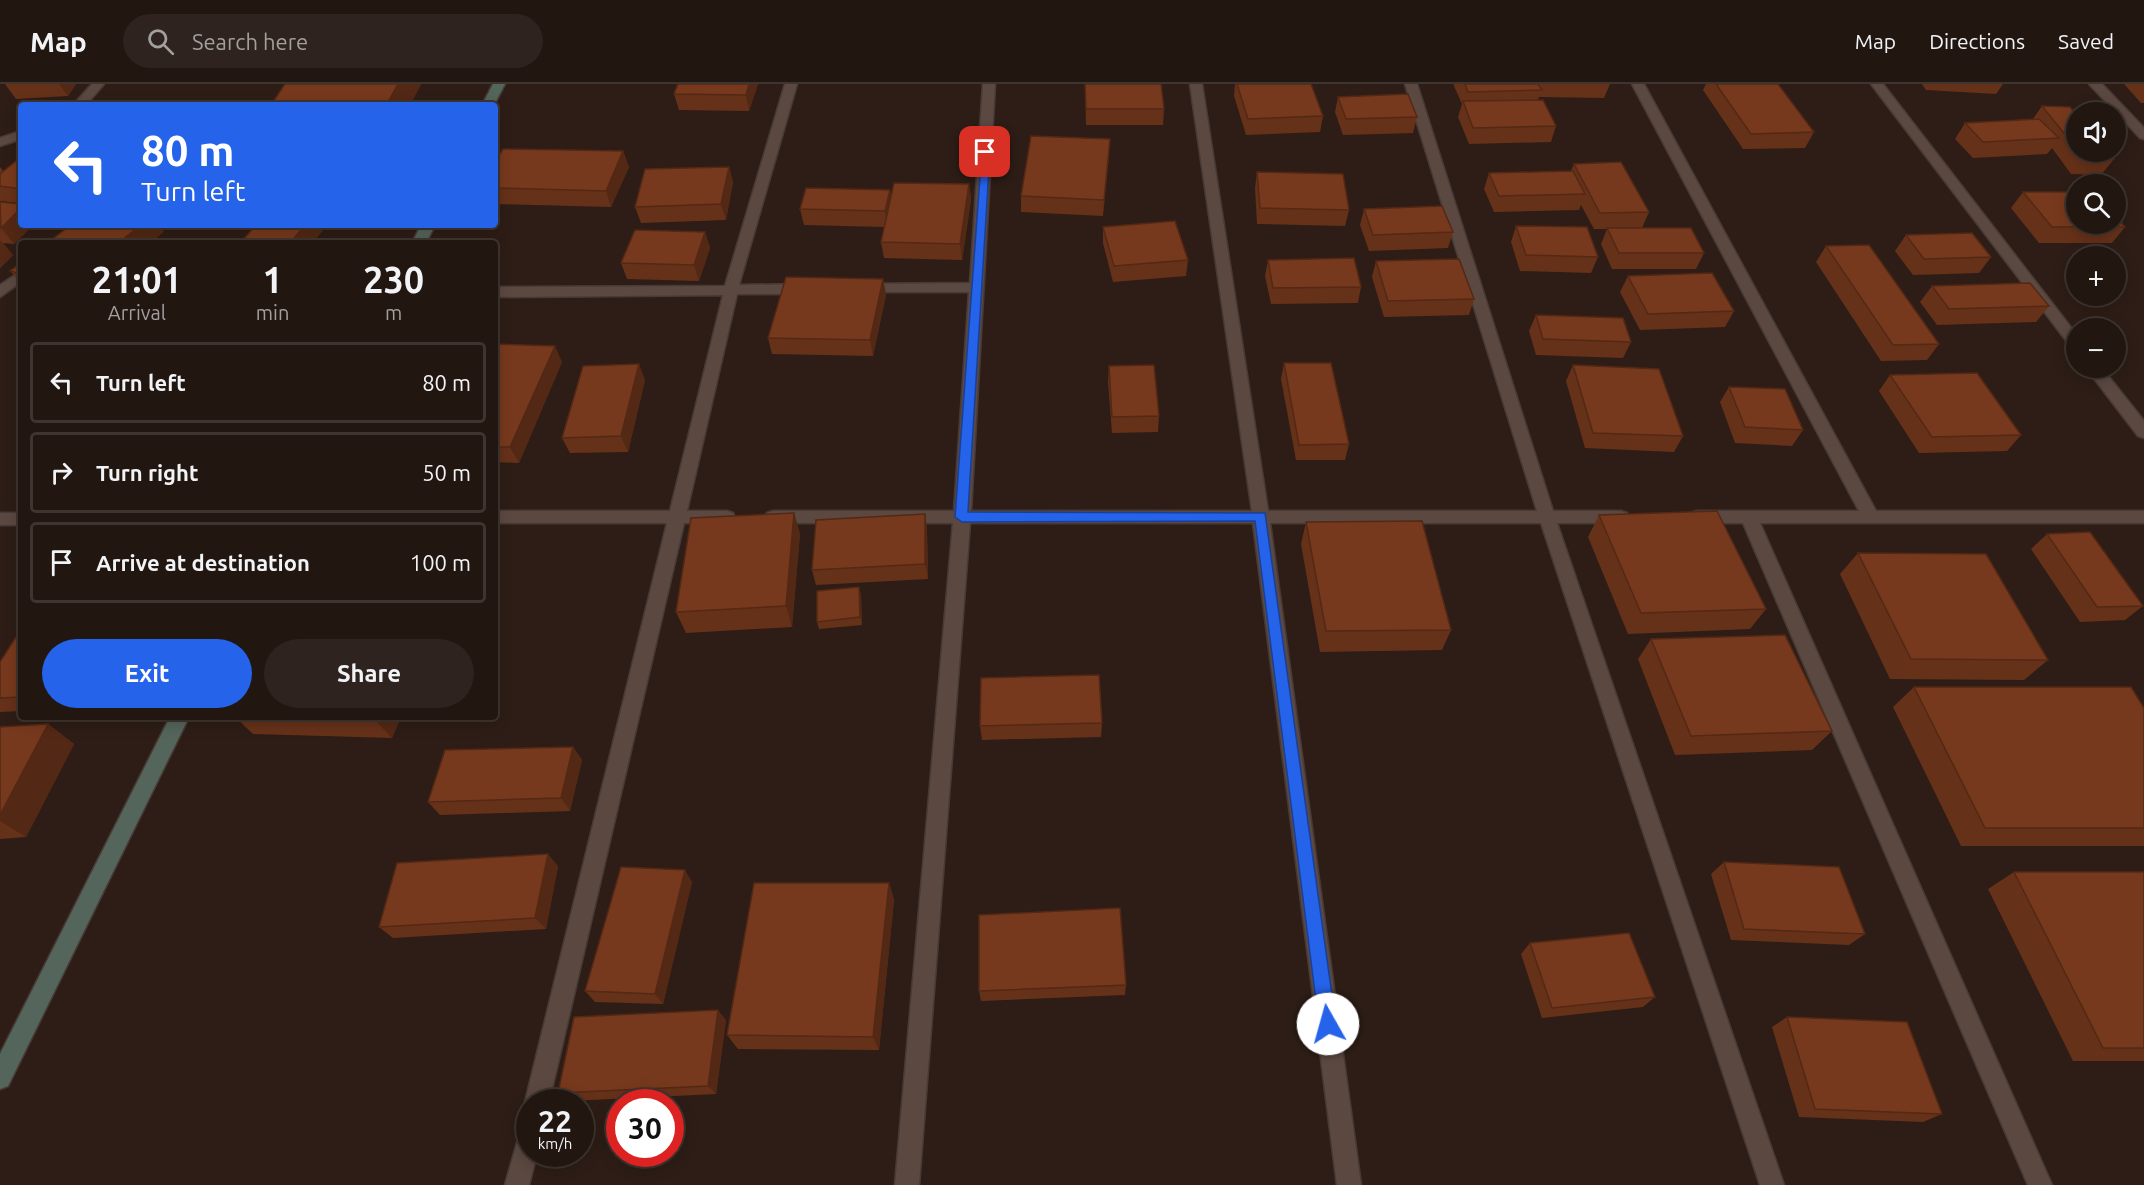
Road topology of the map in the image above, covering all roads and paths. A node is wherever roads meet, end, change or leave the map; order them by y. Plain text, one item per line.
1 (98, 84) edge
2 (499, 84) edge
3 (791, 84) edge
4 (989, 84) edge
5 (1196, 84) edge
6 (1412, 84) edge
7 (1638, 84) edge
8 (1877, 84) edge
9 (2095, 84) edge
10 (82, 102) edge
11 (490, 102) edge
12 (2144, 135) edge
13 (18, 136) edge
14 (0, 142) edge
15 (18, 277) edge
16 (976, 288) junction
17 (824, 289) edge
18 (848, 289) edge
19 (730, 290) junction
20 (0, 292) edge
21 (498, 292) edge
22 (2066, 331) edge
23 (2102, 378) edge
24 (2144, 432) edge
25 (962, 517) junction
26 (1261, 517) junction
27 (1547, 517) junction
28 (1636, 517) edge
29 (1681, 517) edge
30 (1749, 517) junction
31 (1871, 517) junction
32 (2144, 517) edge
33 (498, 518) edge
34 (678, 518) junction
35 (0, 519) edge
36 (18, 519) edge
37 (179, 720) edge
38 (0, 1078) edge
39 (540, 1089) edge
40 (522, 1167) edge
41 (517, 1185) edge
42 (907, 1185) edge
43 (1349, 1185) edge
44 (1772, 1185) edge
45 (2040, 1185) edge

1 - 10 street
2 - 11 street
3 - 19 street
4 - 16 street
5 - 26 street
6 - 27 street
7 - 31 street
8 - 22 street
9 - 12 street
13 - 14 street
15 - 20 street
16 - 18 street
16 - 25 street
17 - 19 street
19 - 21 street
19 - 34 street
23 - 24 street
25 - 26 street
25 - 34 street
25 - 42 street
26 - 27 street
26 - 43 street
27 - 28 street
27 - 44 street
29 - 30 street
30 - 31 street
30 - 45 street
31 - 32 street
33 - 34 street
34 - 39 street
35 - 36 street
37 - 38 street
40 - 41 street

